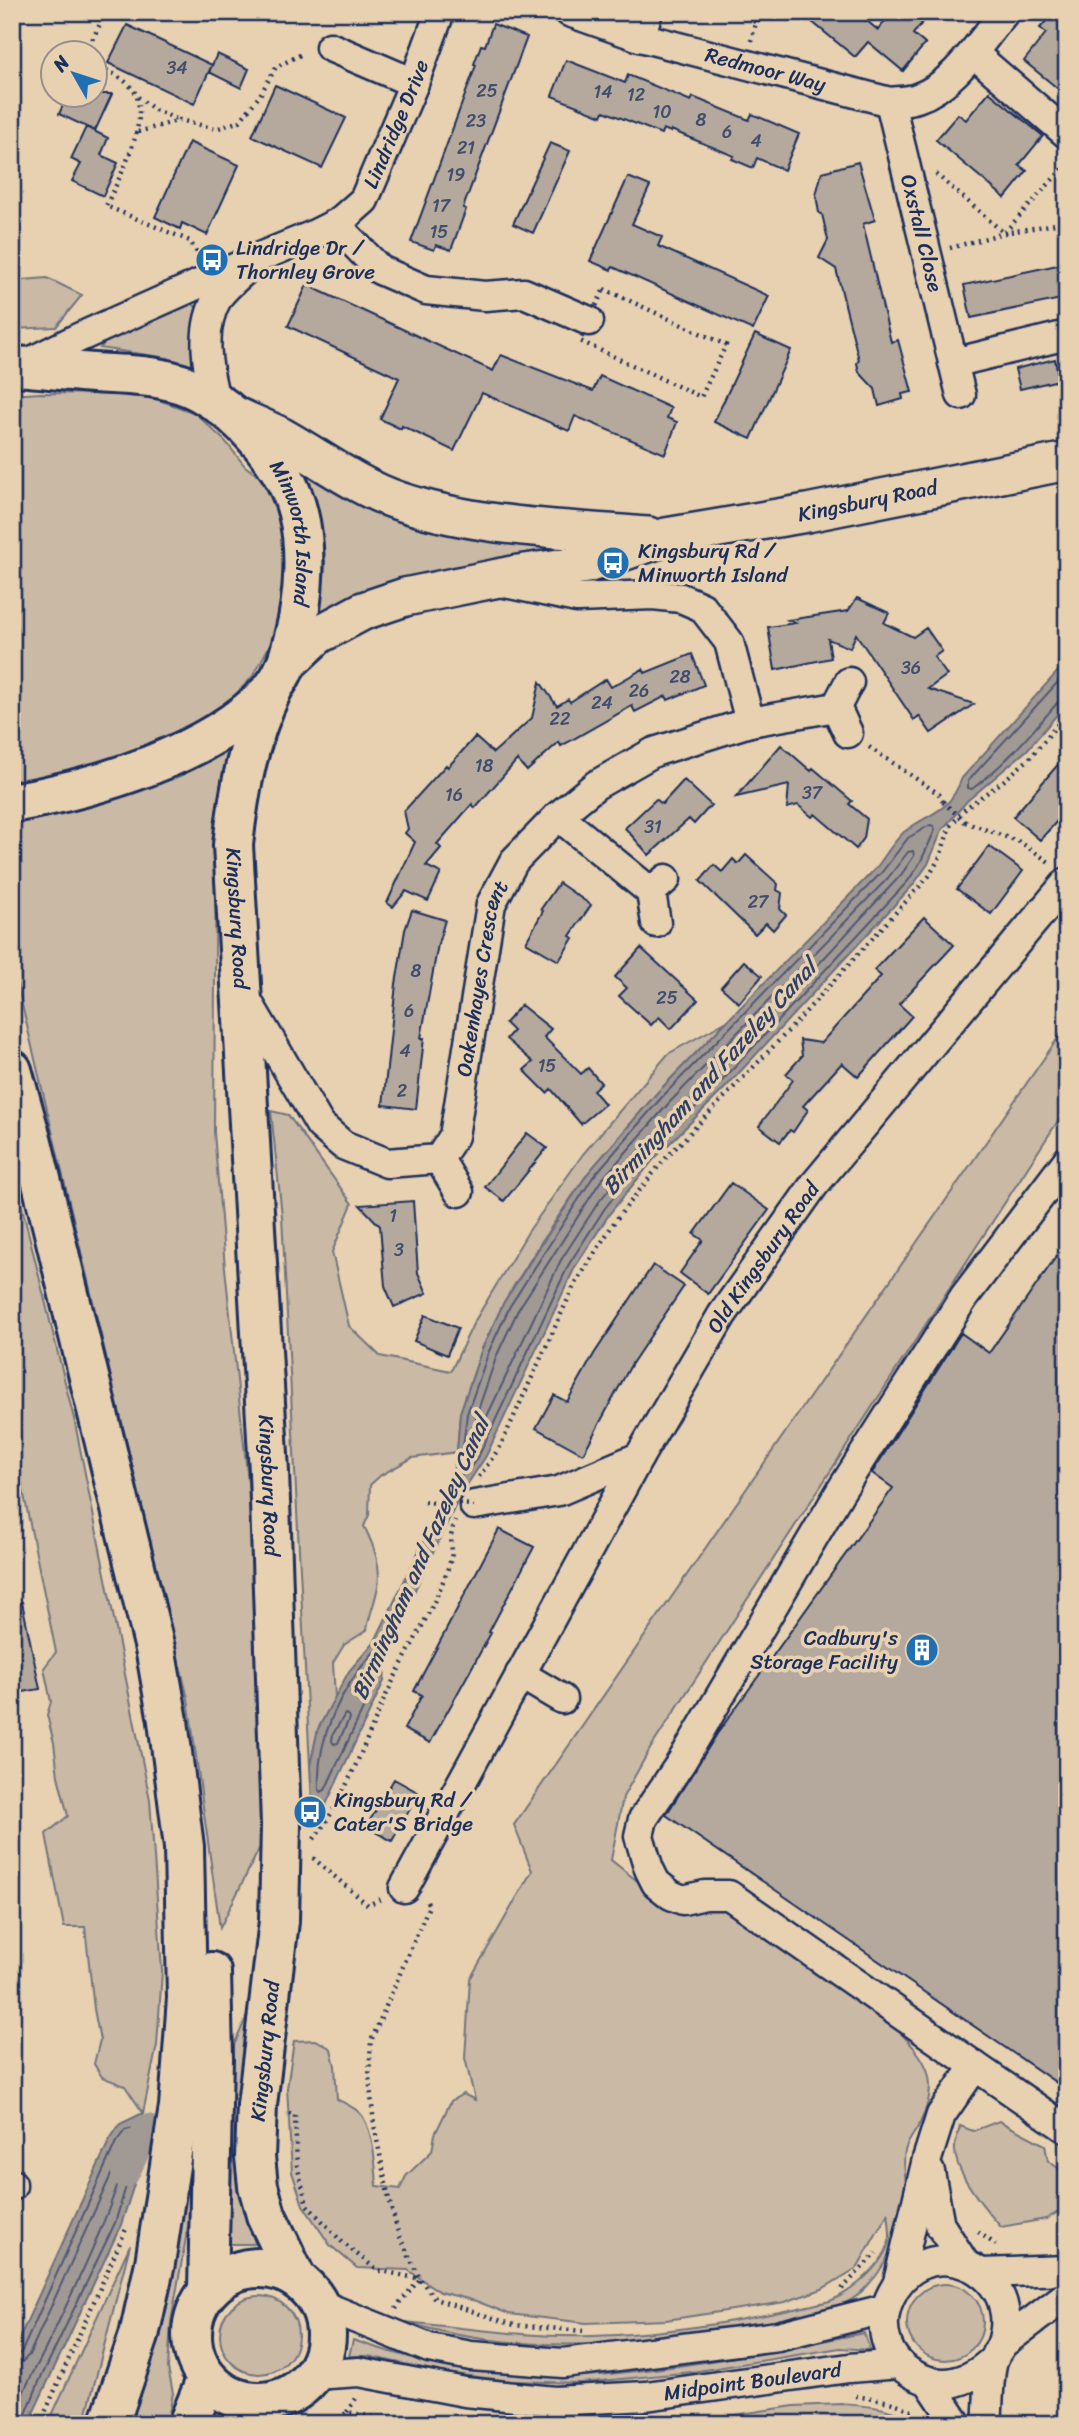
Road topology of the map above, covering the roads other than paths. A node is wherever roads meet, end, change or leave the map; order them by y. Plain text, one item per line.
1 (440, 12) edge
2 (569, 12) edge
3 (994, 16) edge
4 (644, 24) edge
5 (330, 47) road end
6 (973, 53) junction
7 (414, 83) junction
8 (890, 102) junction
9 (1067, 134) edge
10 (339, 222) junction
11 (257, 258) junction
12 (589, 321) road end
13 (1067, 335) edge
14 (953, 363) junction
15 (17, 366) edge
16 (961, 395) dead end
17 (223, 408) junction
18 (1067, 461) edge
19 (666, 537) junction
20 (490, 580) junction
21 (279, 677) junction
22 (849, 681) dead end
23 (836, 707) junction
24 (750, 722) junction
25 (848, 733) road end
26 (12, 803) edge
27 (558, 816) junction
28 (1063, 876) edge
29 (656, 923) dead end
30 (242, 990) junction
31 (12, 1070) edge
32 (439, 1159) junction
33 (1067, 1161) edge
34 (459, 1192) dead end
35 (639, 1457) junction
36 (471, 1496) road end
37 (520, 1674) junction
38 (562, 1699) dead end
39 (184, 1847) junction
40 (404, 1888) road end
41 (975, 2066) junction
42 (1067, 2129) edge
43 (927, 2159) junction
44 (973, 2268) junction
45 (1067, 2270) edge
46 (898, 2282) junction
47 (208, 2290) junction
48 (308, 2291) junction
49 (1067, 2295) edge
50 (884, 2309) junction
51 (998, 2352) junction
52 (900, 2364) junction
53 (313, 2375) junction
54 (207, 2378) junction
55 (929, 2382) junction
56 (273, 2411) edge
57 (109, 2424) edge
58 (188, 2424) edge
59 (957, 2424) edge
60 (987, 2424) edge

1 - 7 street, Lindridge Drive
2 - 4 street, Redmoor Way
3 - 6 street
4 - 8 street, Redmoor Way
5 - 7 street
6 - 8 street
6 - 9 street
7 - 10 street, Lindridge Drive
8 - 14 street, Oxstall Close
10 - 11 street, Lindridge Drive
10 - 12 street
11 - 15 street, Lindridge Drive
11 - 17 street, Lindridge Drive
13 - 14 street
14 - 16 street, Oxstall Close
15 - 17 highway, Minworth Island
17 - 19 main road, Kingsbury Road
17 - 21 highway, Minworth Island
18 - 19 main road, Kingsbury Road
19 - 20 main road, Kingsbury Road
20 - 21 main road, Kingsbury Road
20 - 24 street
21 - 26 highway
21 - 30 highway, Kingsbury Road
22 - 23 street
23 - 24 street, Oakenhayes Crescent
23 - 25 street
24 - 27 street, Oakenhayes Crescent
27 - 29 street
27 - 32 street, Oakenhayes Crescent
28 - 35 street, Old Kingsbury Road
30 - 32 street
30 - 48 highway, Kingsbury Road
31 - 39 highway
32 - 34 street
33 - 41 street
35 - 36 street
35 - 37 street, Old Kingsbury Road
37 - 38 street
37 - 40 street, Old Kingsbury Road
39 - 47 highway
39 - 57 highway
41 - 42 street
41 - 43 street
43 - 44 street
43 - 46 street
44 - 45 street
44 - 46 street
44 - 51 street
46 - 50 street
47 - 48 highway
47 - 54 highway
48 - 50 street, Midpoint Boulevard
48 - 53 highway
49 - 51 street
50 - 52 street
51 - 55 street
51 - 60 street
52 - 53 street, Midpoint Boulevard
52 - 55 street
53 - 56 highway
54 - 56 highway
54 - 58 highway
55 - 59 street

